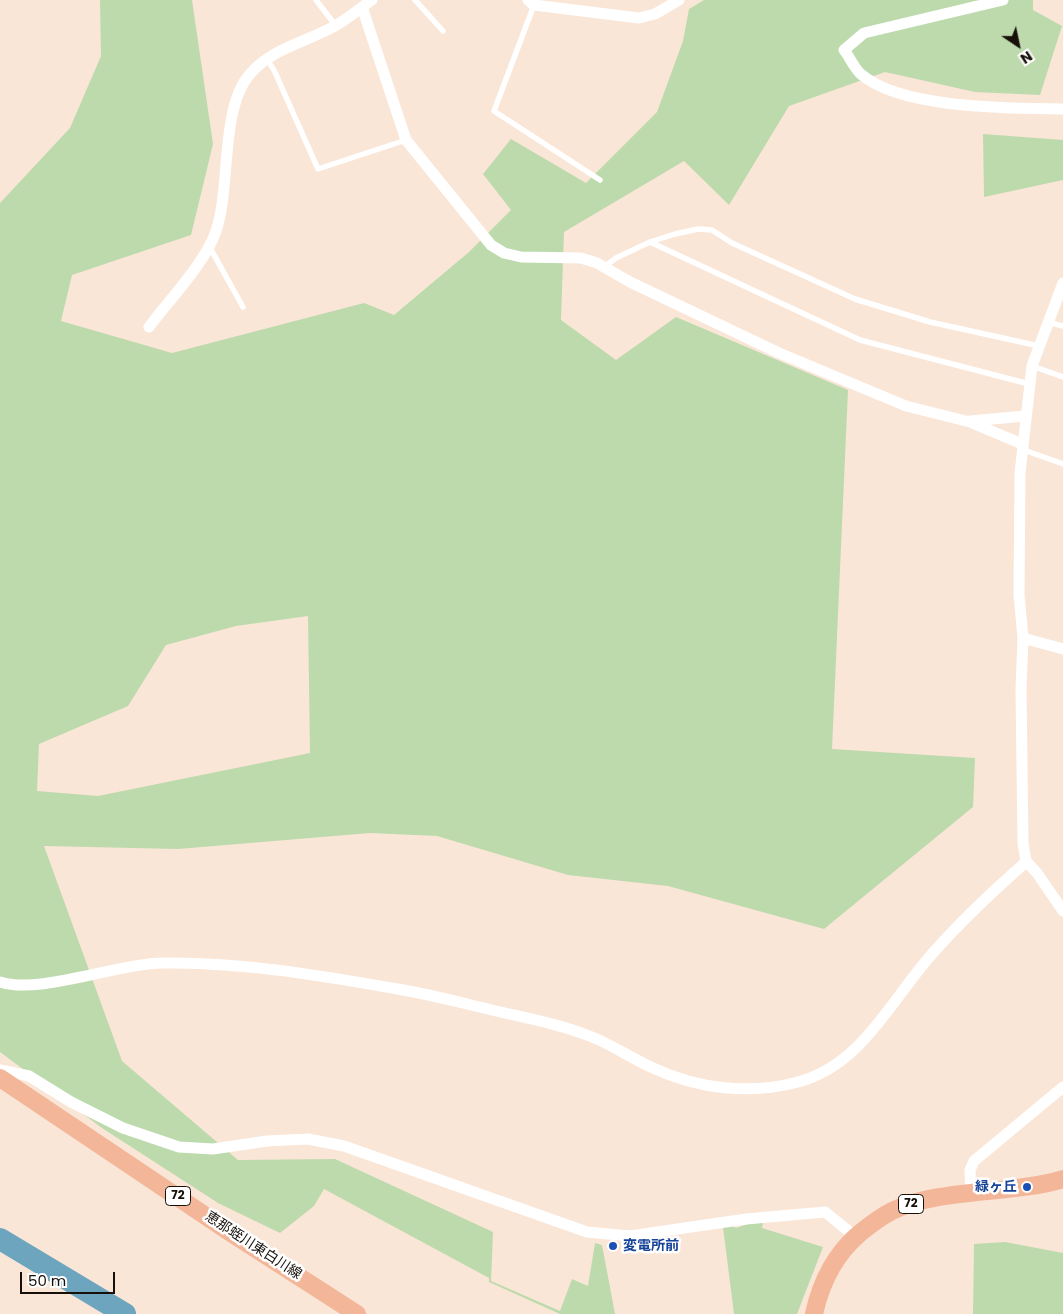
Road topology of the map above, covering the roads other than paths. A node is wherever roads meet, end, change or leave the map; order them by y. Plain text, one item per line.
1 (316, 0) edge
2 (372, 0) edge
3 (415, 0) edge
4 (679, 0) edge
5 (1003, 0) edge
6 (531, 3) edge
7 (362, 7) junction
8 (336, 26) junction
9 (443, 30) dead end
10 (266, 58) junction
11 (1063, 109) edge
12 (406, 140) junction
13 (600, 180) dead end
14 (650, 242) junction
15 (209, 246) junction
16 (604, 268) junction
17 (1063, 283) edge
18 (243, 307) dead end
19 (1047, 322) junction
20 (1063, 326) edge
21 (149, 327) dead end
22 (1038, 346) junction
23 (1032, 366) junction
24 (1063, 376) edge
25 (1029, 384) junction
26 (1026, 416) junction
27 (970, 422) junction
28 (1022, 447) junction
29 (1063, 464) edge
30 (1023, 638) junction
31 (1063, 649) edge
32 (1026, 862) junction
33 (1063, 911) edge
34 (0, 982) edge
35 (0, 1070) edge
36 (0, 1078) edge
37 (1063, 1087) edge
38 (1063, 1179) edge
39 (971, 1194) junction
40 (856, 1237) junction
41 (357, 1314) edge
42 (814, 1314) edge

1 - 8 lane
2 - 7 street
3 - 9 lane
4 - 6 street
5 - 11 street
6 - 13 lane
7 - 8 street
7 - 12 street
8 - 10 street
10 - 12 lane
10 - 15 street
12 - 16 street
14 - 16 lane
14 - 22 lane
14 - 25 lane
15 - 18 lane
15 - 21 street
16 - 27 street
17 - 19 street
19 - 20 lane
19 - 22 street
22 - 23 street
23 - 24 lane
23 - 25 street
25 - 26 street
26 - 27 street
26 - 28 street
27 - 28 street
28 - 29 lane
28 - 30 street
30 - 31 street
30 - 32 street
32 - 33 street
32 - 34 street
35 - 40 street
36 - 41 main road, 恵那蛭川東白川線 / 72
37 - 39 street
38 - 39 main road, 72
39 - 40 main road, 72
40 - 42 main road, 72

